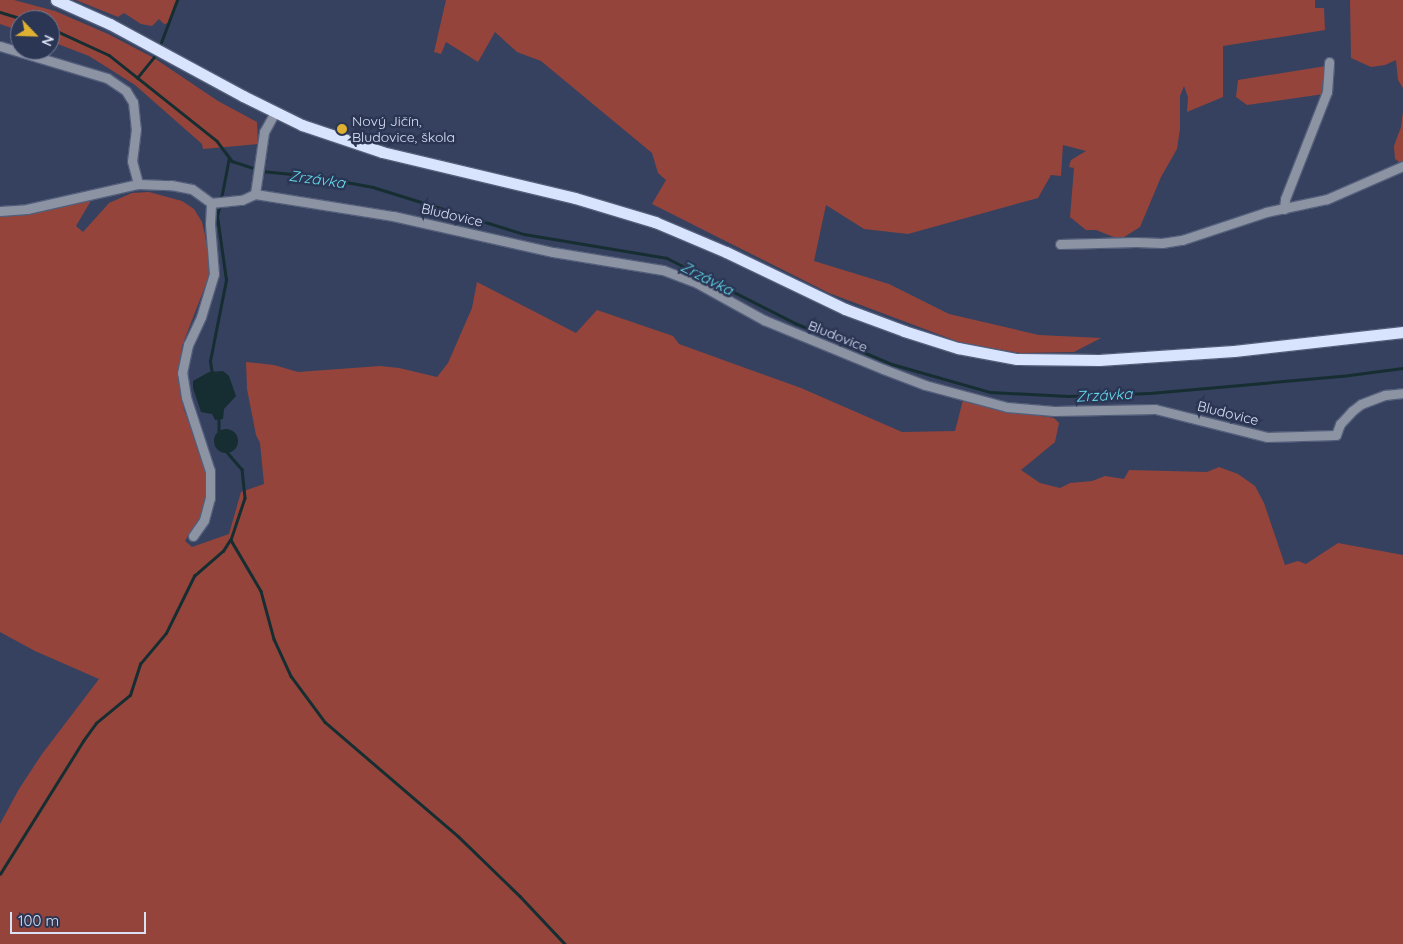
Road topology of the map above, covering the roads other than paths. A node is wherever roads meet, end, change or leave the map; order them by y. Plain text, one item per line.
1 (56, 0) edge
2 (0, 46) edge
3 (1329, 62) dead end
4 (275, 112) junction
5 (1403, 166) edge
6 (138, 184) junction
7 (255, 190) junction
8 (211, 203) junction
9 (1284, 209) junction
10 (0, 211) edge
11 (1060, 244) dead end
12 (1403, 332) edge
13 (1403, 393) edge
14 (193, 536) dead end

1 - 4 main road
2 - 6 street
3 - 9 street
4 - 7 street
4 - 12 main road
5 - 9 street
6 - 8 street
6 - 10 street
7 - 8 street, Bludovice
7 - 13 street, Bludovice
8 - 14 street
9 - 11 street

